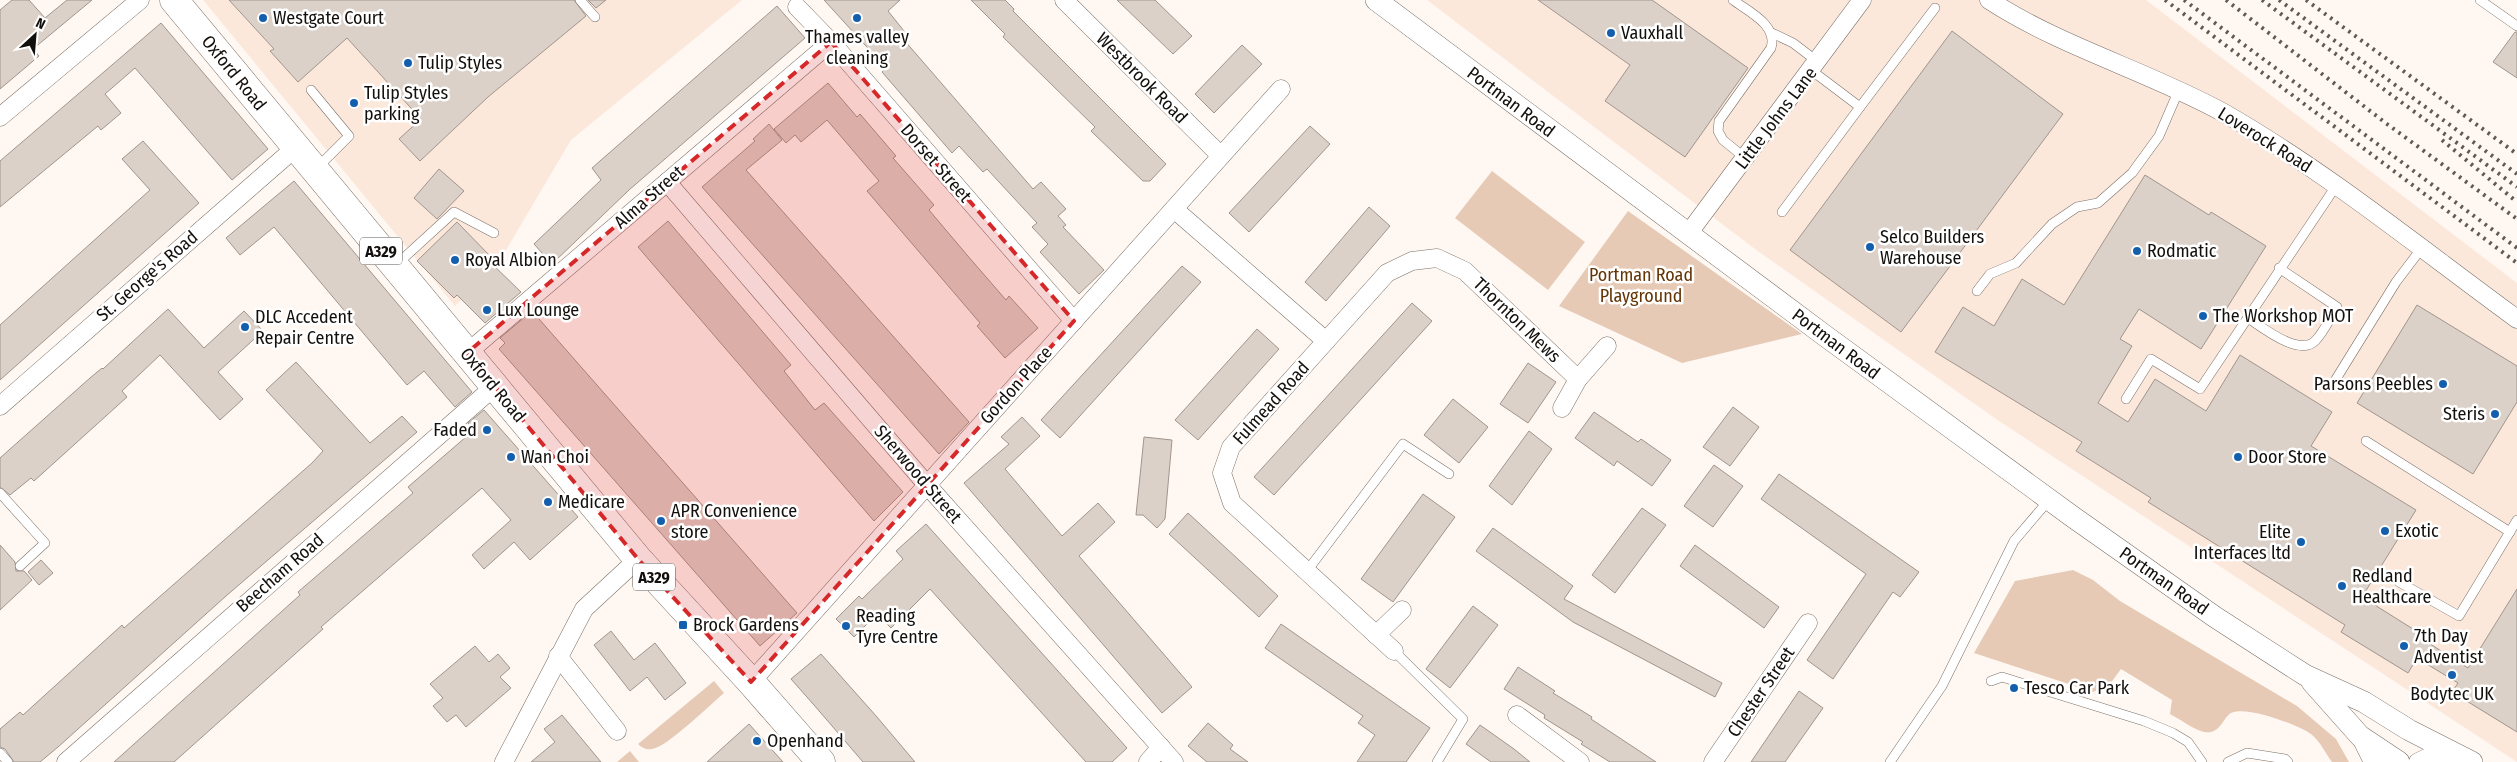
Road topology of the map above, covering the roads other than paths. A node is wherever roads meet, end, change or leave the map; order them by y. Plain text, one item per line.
1 (140, 0) edge
2 (174, 0) edge
3 (580, 0) edge
4 (1064, 0) edge
5 (1376, 0) edge
6 (1733, 0) edge
7 (1862, 0) edge
8 (1989, 0) edge
9 (2480, 0) edge
10 (797, 7) dead end
11 (1935, 8) dead end
12 (595, 17) dead end
13 (2517, 26) edge
14 (1772, 34) junction
15 (831, 42) junction
16 (1814, 66) junction
17 (1282, 89) dead end
18 (311, 90) dead end
19 (2178, 92) junction
20 (1860, 107) junction
21 (0, 117) edge
22 (295, 148) junction
23 (1221, 156) junction
24 (1745, 158) junction
25 (314, 171) junction
26 (667, 182) junction
27 (2336, 186) junction
28 (1174, 209) junction
29 (1782, 212) dead end
30 (494, 232) dead end
31 (1688, 234) junction
32 (2420, 249) junction
33 (1454, 263) joint
34 (394, 267) junction
35 (2279, 268) junction
36 (1977, 291) dead end
37 (2248, 318) junction
38 (2517, 319) edge
39 (1074, 321) junction
40 (1326, 341) junction
41 (1607, 346) dead end
42 (467, 353) junction
43 (1578, 379) junction
44 (2336, 379) dead end
45 (495, 386) junction
46 (2126, 399) dead end
47 (0, 406) edge
48 (1562, 408) dead end
49 (2366, 441) dead end
50 (1449, 474) dead end
51 (927, 485) junction
52 (0, 493) edge
53 (2049, 500) junction
54 (2517, 520) edge
55 (2510, 532) junction
56 (638, 559) junction
57 (20, 566) dead end
58 (1307, 571) junction
59 (2399, 582) dead end
60 (1402, 610) dead end
61 (1808, 623) dead end
62 (1376, 635) junction
63 (1394, 651) joint
64 (558, 656) junction
65 (2305, 675) junction
66 (1991, 681) dead end
67 (751, 682) junction
68 (1517, 715) dead end
69 (617, 731) dead end
70 (2360, 736) junction
71 (1161, 748) junction
72 (0, 753) edge
73 (2453, 757) edge
74 (8, 762) edge
75 (66, 762) edge
76 (504, 762) edge
77 (821, 762) edge
78 (1148, 762) edge
79 (1174, 762) edge
80 (1436, 762) edge
81 (1580, 762) edge
82 (1713, 762) edge
83 (1890, 762) edge
84 (2202, 762) edge
85 (2228, 762) edge
86 (2288, 762) edge
87 (2373, 762) edge
88 (2399, 762) edge
89 (2418, 762) edge
90 (2472, 762) edge

1 - 21 street
2 - 22 main road, Oxford Road / A329
3 - 12 lane
4 - 23 street, Westbrook Road
5 - 31 street, Portman Road
6 - 14 lane
7 - 16 street, Little Johns Lane
8 - 19 street, Loverock Road
9 - 13 lane
10 - 15 street, Dorset Street
11 - 20 lane
14 - 16 lane
14 - 24 lane
15 - 26 street, Alma Street
15 - 39 street, Dorset Street
16 - 20 lane
16 - 24 street, Little Johns Lane
17 - 23 street, Gordon Place
18 - 25 lane
19 - 27 street, Loverock Road
19 - 36 lane
20 - 29 lane
22 - 25 main road, Oxford Road / A329
22 - 47 street, St. George's Road
23 - 28 street, Gordon Place
24 - 31 street, Little Johns Lane
25 - 34 main road, Oxford Road / A329
26 - 42 street, Alma Street
26 - 51 street, Sherwood Street
27 - 32 street, Loverock Road
27 - 35 lane
28 - 39 street, Gordon Place
28 - 40 street
30 - 34 lane
31 - 53 street, Portman Road
32 - 38 street, Loverock Road
32 - 44 lane
33 - 40 street, Fulmead Road
33 - 43 street, Thornton Mews
34 - 42 main road, Oxford Road / A329
35 - 37 lane
35 - 37 lane
37 - 46 lane
39 - 51 street, Gordon Place
40 - 58 street, Fulmead Road
41 - 43 street
42 - 45 main road, Oxford Road / A329
43 - 48 street
45 - 56 main road, Oxford Road / A329
45 - 75 street, Beecham Road
49 - 55 lane
50 - 58 lane
51 - 67 street, Gordon Place
51 - 71 street, Sherwood Street
52 - 57 lane
53 - 65 street, Portman Road
53 - 83 lane
54 - 55 lane
55 - 59 lane
56 - 64 street
56 - 67 main road, Oxford Road / A329
58 - 62 street, Fulmead Road
60 - 62 street
61 - 82 street, Chester Street
62 - 63 street, Fulmead Road
63 - 80 lane
64 - 69 street
64 - 76 street
65 - 70 street, Portman Road
65 - 73 street, Portman Road
66 - 84 lane
67 - 77 main road, Oxford Road / A329
68 - 81 street
70 - 87 street
70 - 88 street, Portman Road
71 - 78 street
71 - 79 street, Sherwood Street
72 - 74 lane
73 - 89 street
73 - 90 street, Portman Road
85 - 86 lane

